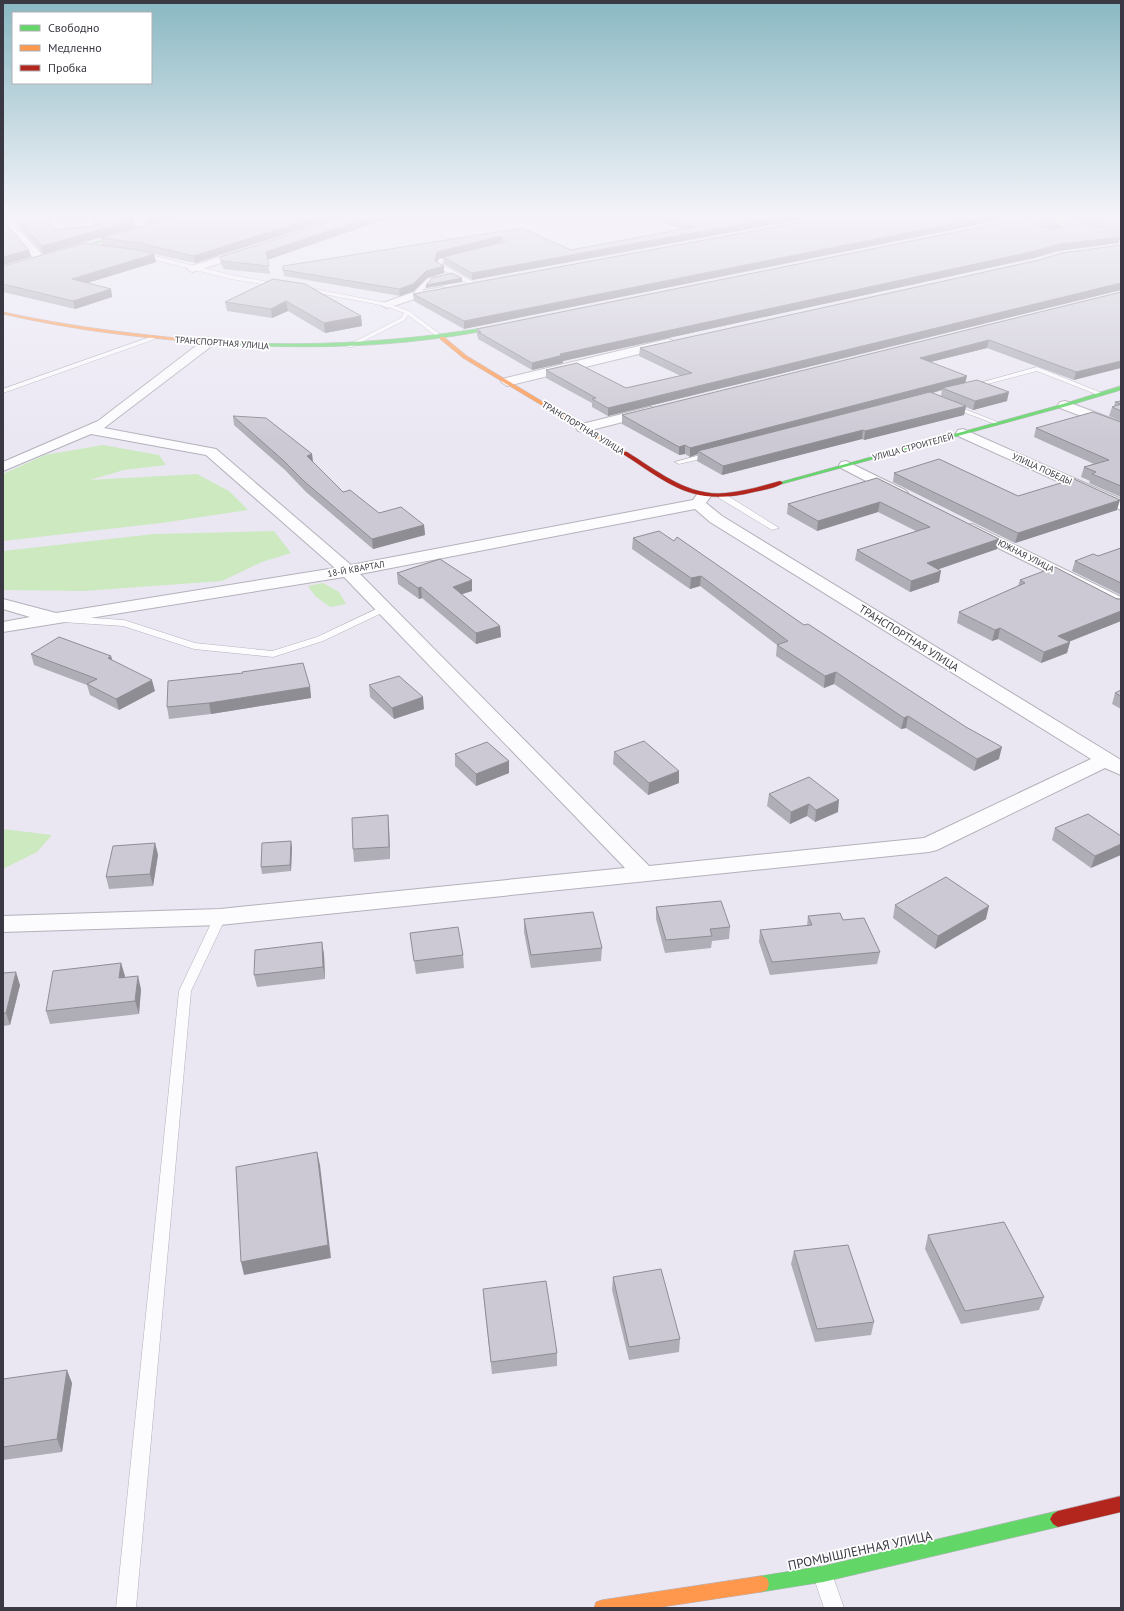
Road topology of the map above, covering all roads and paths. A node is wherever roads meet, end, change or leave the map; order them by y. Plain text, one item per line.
1 (316, 291) edge
2 (419, 291) edge
3 (437, 291) edge
4 (415, 295) junction
5 (387, 305) junction
6 (407, 312) junction
7 (3, 313) edge
8 (518, 323) edge
9 (153, 338) junction
10 (442, 338) junction
11 (676, 341) edge
12 (209, 342) junction
13 (391, 344) junction
14 (350, 346) junction
15 (431, 347) dead end
16 (443, 350) dead end
17 (465, 356) junction
18 (507, 382) junction
19 (968, 387) edge
20 (1121, 388) edge
21 (3, 391) edge
22 (1100, 394) junction
23 (943, 403) edge
24 (1065, 405) junction
25 (660, 409) edge
26 (997, 424) junction
27 (1121, 427) edge
28 (583, 428) junction
29 (90, 430) junction
30 (963, 433) junction
31 (717, 452) edge
32 (679, 462) dead end
33 (846, 465) junction
34 (3, 467) edge
35 (722, 496) junction
36 (700, 500) junction
37 (916, 501) edge
38 (1121, 505) edge
39 (959, 522) edge
40 (775, 528) dead end
41 (348, 571) junction
42 (3, 604) edge
43 (1121, 604) edge
44 (385, 608) junction
45 (57, 619) junction
46 (3, 627) edge
47 (1113, 765) edge
48 (643, 873) junction
49 (220, 917) junction
50 (3, 924) edge
51 (1121, 1504) edge
52 (823, 1574) junction
53 (126, 1608) edge
54 (602, 1608) edge
55 (834, 1608) edge

1 - 5 lane
2 - 4 lane
3 - 4 street
4 - 5 street
5 - 6 lane
6 - 10 lane
6 - 14 lane
7 - 9 street, ТРАНСПОРТНАЯ УЛИЦА
8 - 10 street, ТРАНСПОРТНАЯ УЛИЦА
9 - 12 street, ТРАНСПОРТНАЯ УЛИЦА
9 - 21 lane
10 - 13 street, ТРАНСПОРТНАЯ УЛИЦА
10 - 17 street
11 - 18 street
12 - 14 street, ТРАНСПОРТНАЯ УЛИЦА
12 - 29 street
13 - 14 street, ТРАНСПОРТНАЯ УЛИЦА
13 - 15 street
16 - 17 street
17 - 18 street, ТРАНСПОРТНАЯ УЛИЦА
18 - 28 street, ТРАНСПОРТНАЯ УЛИЦА
19 - 22 lane
20 - 22 street, УЛИЦА СТРОИТЕЛЕЙ
22 - 24 street, УЛИЦА СТРОИТЕЛЕЙ
23 - 26 lane
24 - 26 street, УЛИЦА СТРОИТЕЛЕЙ
24 - 27 street
25 - 28 street
26 - 30 street, УЛИЦА СТРОИТЕЛЕЙ
28 - 36 street, ТРАНСПОРТНАЯ УЛИЦА
29 - 34 street
29 - 41 street
30 - 33 street, УЛИЦА СТРОИТЕЛЕЙ
30 - 38 street, УЛИЦА ПОБЕДЫ
31 - 32 lane
33 - 35 street, УЛИЦА СТРОИТЕЛЕЙ
33 - 37 street
35 - 36 street, УЛИЦА СТРОИТЕЛЕЙ
35 - 40 lane
36 - 41 street, 18-Й КВАРТАЛ
36 - 47 street, ТРАНСПОРТНАЯ УЛИЦА
39 - 43 street, ЮЖНАЯ УЛИЦА
41 - 44 street
41 - 45 street, 18-Й КВАРТАЛ
42 - 45 street
44 - 45 lane
44 - 48 street
45 - 46 street, 18-Й КВАРТАЛ
47 - 48 street
48 - 49 street
49 - 50 street
49 - 53 lane
51 - 52 street, ПРОМЫШЛЕННАЯ УЛИЦА
52 - 54 street, ПРОМЫШЛЕННАЯ УЛИЦА
52 - 55 lane

